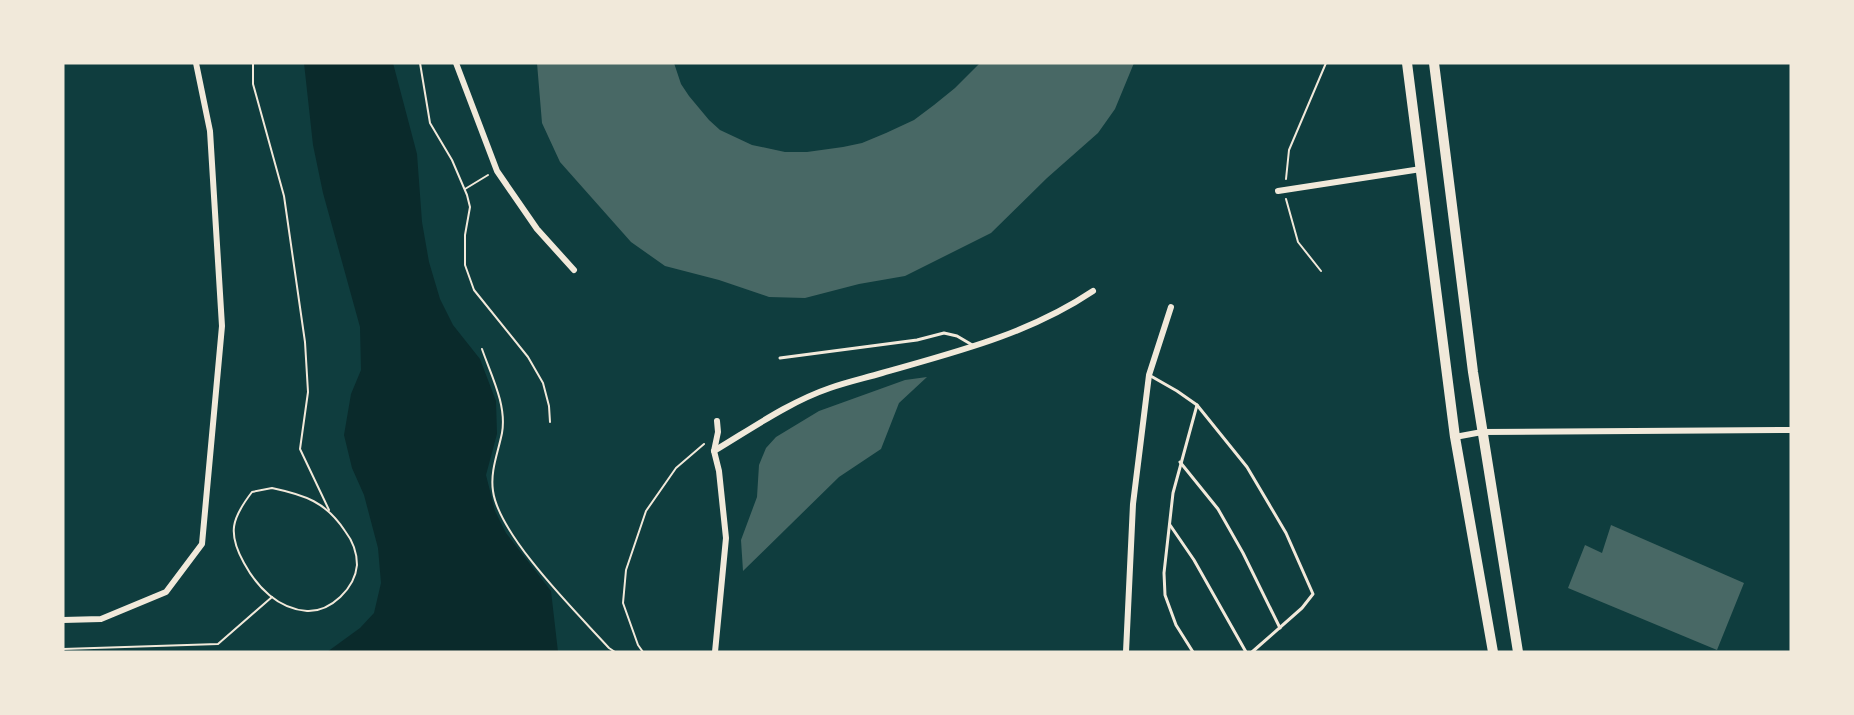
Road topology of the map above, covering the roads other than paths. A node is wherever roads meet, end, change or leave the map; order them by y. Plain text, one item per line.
1 (196, 63) edge
2 (456, 63) edge
3 (1407, 63) edge
4 (1434, 63) edge
5 (1421, 169) junction
6 (1281, 191) road end
7 (574, 270) dead end
8 (1093, 291) dead end
9 (1171, 307) dead end
10 (975, 346) junction
11 (780, 358) dead end
12 (1149, 375) junction
13 (1197, 405) junction
14 (717, 421) dead end
15 (1791, 430) edge
16 (1482, 432) junction
17 (1455, 437) junction
18 (714, 451) junction
19 (1180, 462) junction
20 (1169, 524) junction
21 (63, 620) edge
22 (1280, 628) junction
23 (715, 652) edge
24 (1126, 652) edge
25 (1193, 652) edge
26 (1246, 652) edge
27 (1252, 652) edge
28 (1493, 652) edge
29 (1518, 652) edge

1 - 21 street
2 - 7 street
3 - 5 main road
4 - 16 main road
5 - 6 street
5 - 17 main road
8 - 10 street
9 - 12 street
10 - 11 lane
10 - 18 street
12 - 13 lane
12 - 24 street
13 - 19 lane
13 - 22 lane
14 - 18 street
15 - 16 street
16 - 17 street
16 - 29 main road
17 - 28 main road
18 - 23 street
19 - 20 lane
19 - 22 lane
20 - 25 lane
20 - 26 lane
22 - 27 lane

